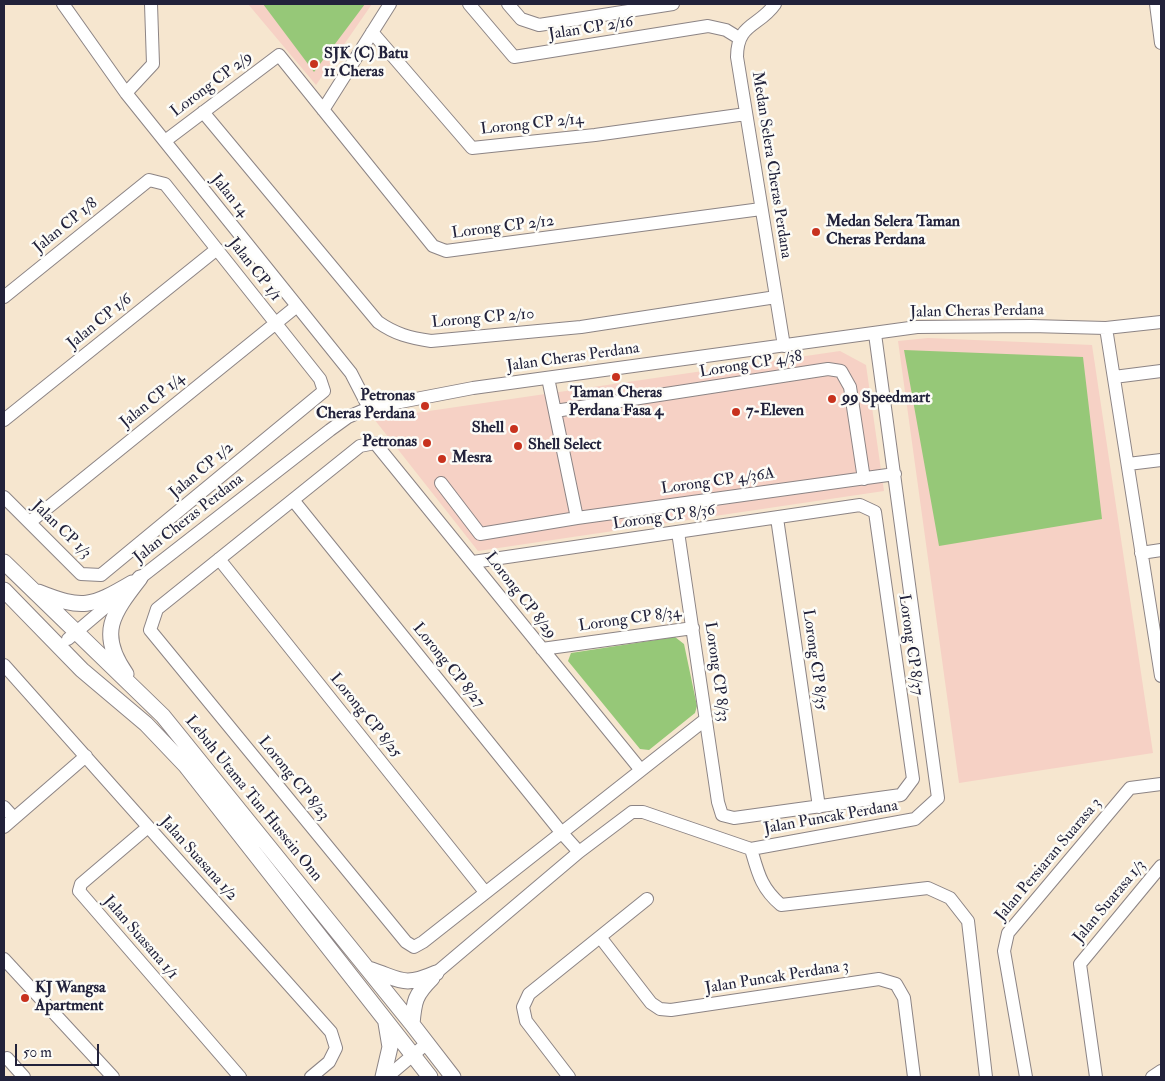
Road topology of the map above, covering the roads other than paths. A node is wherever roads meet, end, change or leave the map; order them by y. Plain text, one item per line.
1 (63, 4) edge
2 (152, 4) edge
3 (390, 4) edge
4 (469, 4) edge
5 (508, 4) edge
6 (673, 4) edge
7 (775, 4) edge
8 (1156, 4) edge
9 (372, 32) junction
10 (739, 38) junction
11 (1161, 43) edge
12 (278, 55) joint
13 (126, 93) junction
14 (324, 110) junction
15 (203, 112) junction
16 (746, 114) junction
17 (165, 141) junction
18 (149, 180) joint
19 (762, 208) junction
20 (217, 249) junction
21 (4, 297) edge
22 (776, 297) junction
23 (297, 306) junction
24 (1161, 322) edge
25 (276, 323) junction
26 (1106, 328) junction
27 (875, 334) junction
28 (784, 346) junction
29 (1161, 371) edge
30 (1114, 377) junction
31 (548, 378) junction
32 (324, 391) joint
33 (369, 408) junction
34 (555, 411) junction
35 (4, 420) edge
36 (1161, 460) edge
37 (1128, 464) junction
38 (895, 474) junction
39 (864, 479) junction
40 (441, 483) dead end
41 (4, 497) edge
42 (293, 500) junction
43 (860, 505) joint
44 (577, 518) junction
45 (777, 518) junction
46 (30, 522) junction
47 (678, 532) junction
48 (1161, 550) edge
49 (1141, 553) junction
50 (219, 559) junction
51 (4, 562) edge
52 (473, 562) junction
53 (102, 575) joint
54 (140, 578) junction
55 (32, 590) junction
56 (6, 592) edge
57 (693, 628) junction
58 (72, 636) junction
59 (1159, 644) edge
60 (542, 648) junction
61 (4, 665) edge
62 (1161, 676) edge
63 (107, 689) junction
64 (138, 690) junction
65 (706, 719) junction
66 (86, 756) junction
67 (640, 769) junction
68 (1161, 784) edge
69 (4, 807) edge
70 (819, 807) junction
71 (14, 818) junction
72 (4, 827) edge
73 (148, 827) junction
74 (561, 832) junction
75 (751, 849) junction
76 (579, 852) junction
77 (1161, 866) edge
78 (485, 892) junction
79 (647, 899) dead end
80 (600, 937) junction
81 (4, 959) edge
82 (368, 969) junction
83 (436, 974) junction
84 (384, 1019) junction
85 (412, 1024) junction
86 (426, 1044) junction
87 (412, 1055) junction
88 (7, 1058) dead end
89 (1161, 1071) edge
90 (24, 1077) edge
91 (113, 1077) edge
92 (240, 1077) edge
93 (311, 1077) edge
94 (383, 1077) edge
95 (386, 1077) edge
96 (430, 1077) edge
97 (452, 1077) edge
98 (569, 1077) edge
99 (914, 1077) edge
100 (986, 1077) edge
101 (1026, 1077) edge
102 (1096, 1077) edge
103 (1152, 1077) edge

1 - 13 street, Jalan 14
2 - 13 street
3 - 9 street
4 - 10 street, Jalan CP 2/16
5 - 6 street
7 - 10 street
8 - 11 street
9 - 14 street
9 - 16 street, Lorong CP 2/14
10 - 16 street, Medan Selera Cheras Perdana
12 - 14 street, Lorong CP 2/12
12 - 15 street, Lorong CP 2/9
13 - 17 street, Jalan 14
14 - 19 street, Lorong CP 2/12
15 - 17 street, Lorong CP 2/9
15 - 22 street, Lorong CP 2/10
16 - 19 street, Medan Selera Cheras Perdana
17 - 23 street, Jalan 14
18 - 20 street, Jalan CP 1/1
18 - 21 street, Jalan CP 1/8
19 - 22 street, Medan Selera Cheras Perdana
20 - 25 street, Jalan CP 1/1
20 - 35 street, Jalan CP 1/6
22 - 28 street, Medan Selera Cheras Perdana
23 - 25 street, Jalan CP 1/4
23 - 33 street, Jalan 14
24 - 26 street, Jalan Cheras Perdana
25 - 32 street, Jalan CP 1/1
25 - 46 street, Jalan CP 1/4
26 - 27 street, Jalan Cheras Perdana
26 - 30 street
27 - 28 street, Jalan Cheras Perdana
27 - 38 street, Jalan Puncak Perdana
28 - 31 street, Jalan Cheras Perdana
29 - 30 street
30 - 37 street
31 - 33 street, Jalan Cheras Perdana
31 - 34 street
32 - 53 street, Jalan CP 1/2
33 - 54 street, Jalan Cheras Perdana
34 - 39 street, Lorong CP 4/38
34 - 44 street
36 - 37 street
37 - 49 street
38 - 39 street, Lorong CP 4/36A
38 - 75 street, Jalan Puncak Perdana
39 - 44 street, Lorong CP 4/36A
40 - 44 street, Lorong CP 4/36A
41 - 46 street, Jalan CP 1/3
42 - 50 street
42 - 52 street, Lorong CP 8/29
42 - 74 street, Lorong CP 8/27
43 - 45 street, Lorong CP 8/36
43 - 70 street, Lorong CP 8/37
45 - 47 street, Lorong CP 8/36
45 - 70 street, Lorong CP 8/35
46 - 53 street, Jalan CP 1/3
47 - 52 street, Lorong CP 8/36
47 - 57 street, Lorong CP 8/33
48 - 49 street
49 - 59 street
50 - 78 street, Lorong CP 8/25
50 - 78 street, Lorong CP 8/23
51 - 55 main road, Lebuh Utama Tun Hussein Onn
52 - 60 street, Lorong CP 8/29
54 - 55 main road
54 - 58 street, Jalan Cheras Perdana
54 - 64 main road
55 - 58 main road, Lebuh Utama Tun Hussein Onn
56 - 58 main road
56 - 63 main road, Lebuh Utama Tun Hussein Onn
57 - 60 street, Lorong CP 8/34
57 - 65 street, Lorong CP 8/33
58 - 63 main road
58 - 64 main road, Lebuh Utama Tun Hussein Onn
59 - 62 street
60 - 67 street, Lorong CP 8/29
61 - 66 street, Jalan Suasana 1/2
63 - 84 main road, Lebuh Utama Tun Hussein Onn
64 - 82 main road, Lebuh Utama Tun Hussein Onn
65 - 67 street
65 - 70 street, Lorong CP 8/33
66 - 71 street
66 - 73 street, Jalan Suasana 1/2
67 - 74 street
68 - 101 street, Jalan Persiaran Suarasa 3
69 - 71 street
71 - 72 street
73 - 92 street, Jalan Suasana 1/1
73 - 93 street, Jalan Suasana 1/2
74 - 76 street, Lorong CP 8/27
74 - 78 street
75 - 76 street, Jalan Puncak Perdana
75 - 100 street
76 - 83 street, Jalan Puncak Perdana
77 - 102 street, Jalan Suarasa 1/3
79 - 80 street
80 - 98 street
80 - 99 street, Jalan Puncak Perdana 3
81 - 91 street
82 - 83 main road
82 - 85 main road, Lebuh Utama Tun Hussein Onn
83 - 85 main road
84 - 87 main road, Lebuh Utama Tun Hussein Onn
84 - 94 main road
85 - 86 main road, Lebuh Utama Tun Hussein Onn
86 - 87 street
86 - 97 main road, Lebuh Utama Tun Hussein Onn
87 - 95 street
87 - 96 main road, Lebuh Utama Tun Hussein Onn
88 - 90 street
89 - 103 street

